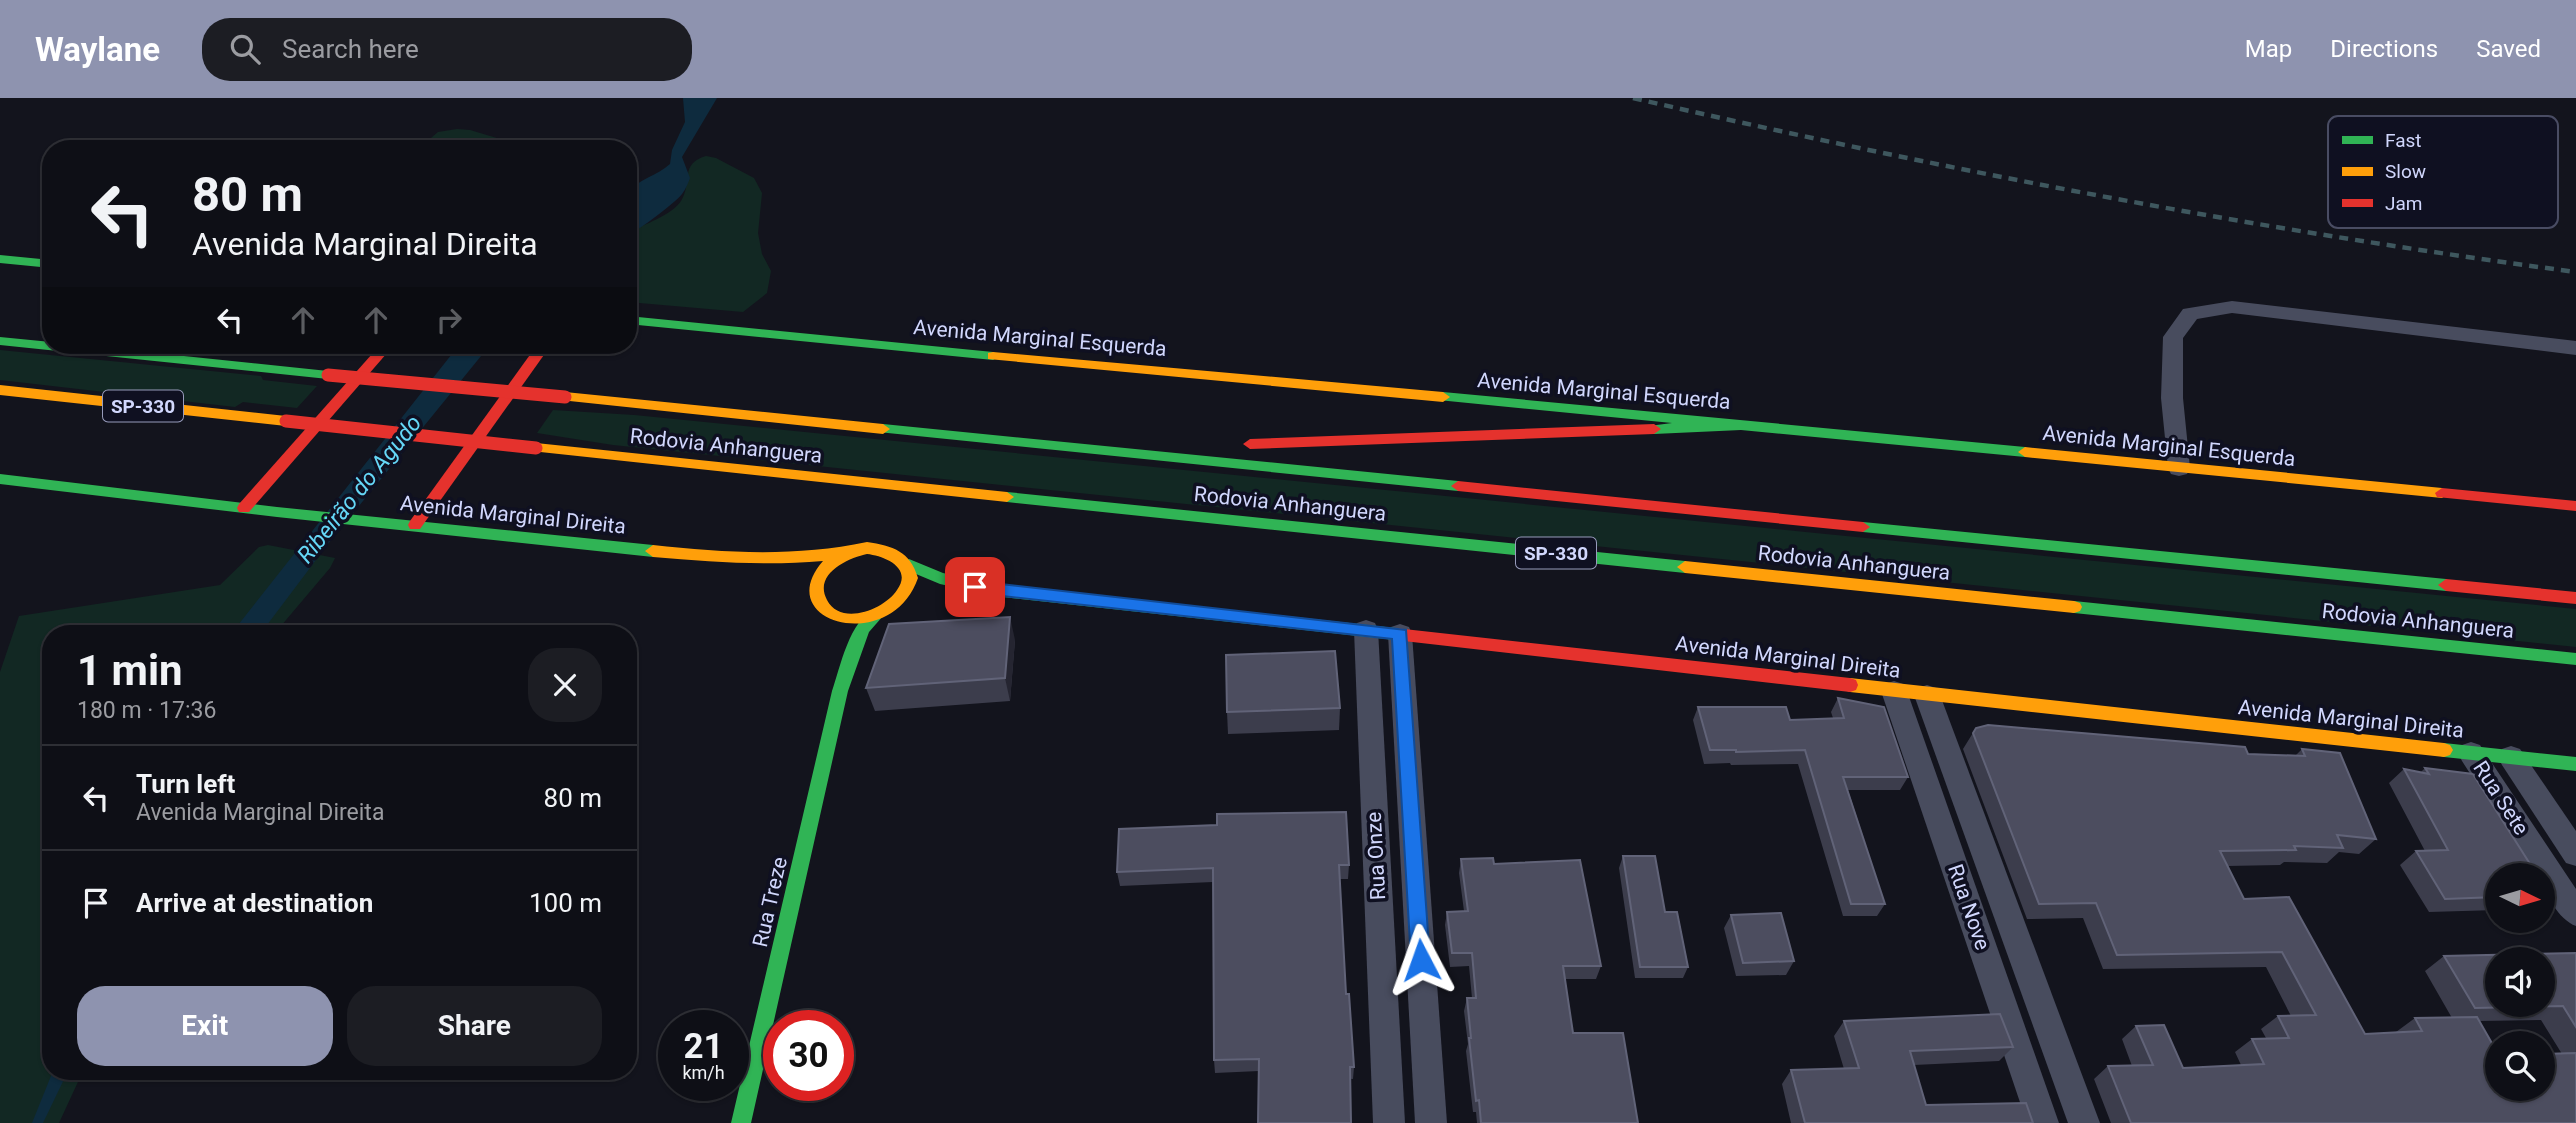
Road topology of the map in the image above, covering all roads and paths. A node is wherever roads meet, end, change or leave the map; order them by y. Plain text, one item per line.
1 (0, 259) edge
2 (42, 263) edge
3 (637, 321) edge
4 (0, 341) edge
5 (42, 345) edge
6 (2576, 348) edge
7 (125, 354) edge
8 (379, 354) edge
9 (538, 354) edge
10 (0, 390) edge
11 (1745, 425) junction
12 (1233, 444) dead end
13 (1205, 445) dead end
14 (1065, 447) junction
15 (2179, 468) junction
16 (0, 479) edge
17 (2576, 506) edge
18 (244, 508) junction
19 (415, 525) junction
20 (851, 551) junction
21 (730, 559) junction
22 (909, 565) junction
23 (772, 574) dead end
24 (804, 588) dead end
25 (994, 590) junction
26 (947, 595) dead end
27 (2576, 598) edge
28 (917, 601) dead end
29 (823, 608) junction
30 (880, 614) junction
31 (1366, 630) junction
32 (1400, 634) junction
33 (2576, 659) edge
34 (840, 691) junction
35 (1894, 691) junction
36 (1927, 695) junction
37 (2471, 753) junction
38 (2511, 757) junction
39 (2576, 764) edge
40 (2576, 854) edge
41 (2576, 913) edge
42 (741, 1123) edge
43 (1389, 1123) edge
44 (1431, 1123) edge
45 (2043, 1123) edge
46 (2084, 1123) edge

1 - 2 main road
3 - 11 main road, Avenida Marginal Esquerda
4 - 5 main road, Rodovia Anhanguera / SP-330, bridge
6 - 15 street
7 - 14 main road, Rodovia Anhanguera / SP-330, bridge
8 - 18 main road
9 - 19 main road
10 - 33 main road, Rodovia Anhanguera / SP-330, bridge
11 - 12 main road
11 - 15 main road, Avenida Marginal Esquerda
13 - 14 main road
14 - 27 main road, Rodovia Anhanguera / SP-330
15 - 17 main road, Avenida Marginal Esquerda
16 - 18 main road, Avenida Marginal Direita
18 - 19 main road, Avenida Marginal Direita
19 - 21 main road, Avenida Marginal Direita
20 - 21 main road, Avenida Marginal Direita
20 - 22 main road
20 - 29 main road
21 - 23 main road, Avenida Marginal Direita
22 - 25 main road, Avenida Marginal Direita
22 - 30 main road
24 - 29 main road
25 - 26 main road, Avenida Marginal Direita
25 - 31 main road, Avenida Marginal Direita
28 - 30 main road
29 - 30 main road
29 - 34 main road, Rua Treze
30 - 34 main road, Rua Treze
31 - 32 main road, Avenida Marginal Direita
31 - 43 street, Rua Onze
32 - 35 main road, Avenida Marginal Direita
32 - 44 street, Rua Onze
34 - 42 main road, Rua Treze
35 - 36 main road, Avenida Marginal Direita
35 - 45 street, Rua Nove
36 - 37 main road, Avenida Marginal Direita
36 - 46 street, Rua Nove
37 - 38 main road, Avenida Marginal Direita
37 - 41 street, Rua Sete
38 - 39 main road, Avenida Marginal Direita
38 - 40 street, Rua Sete

